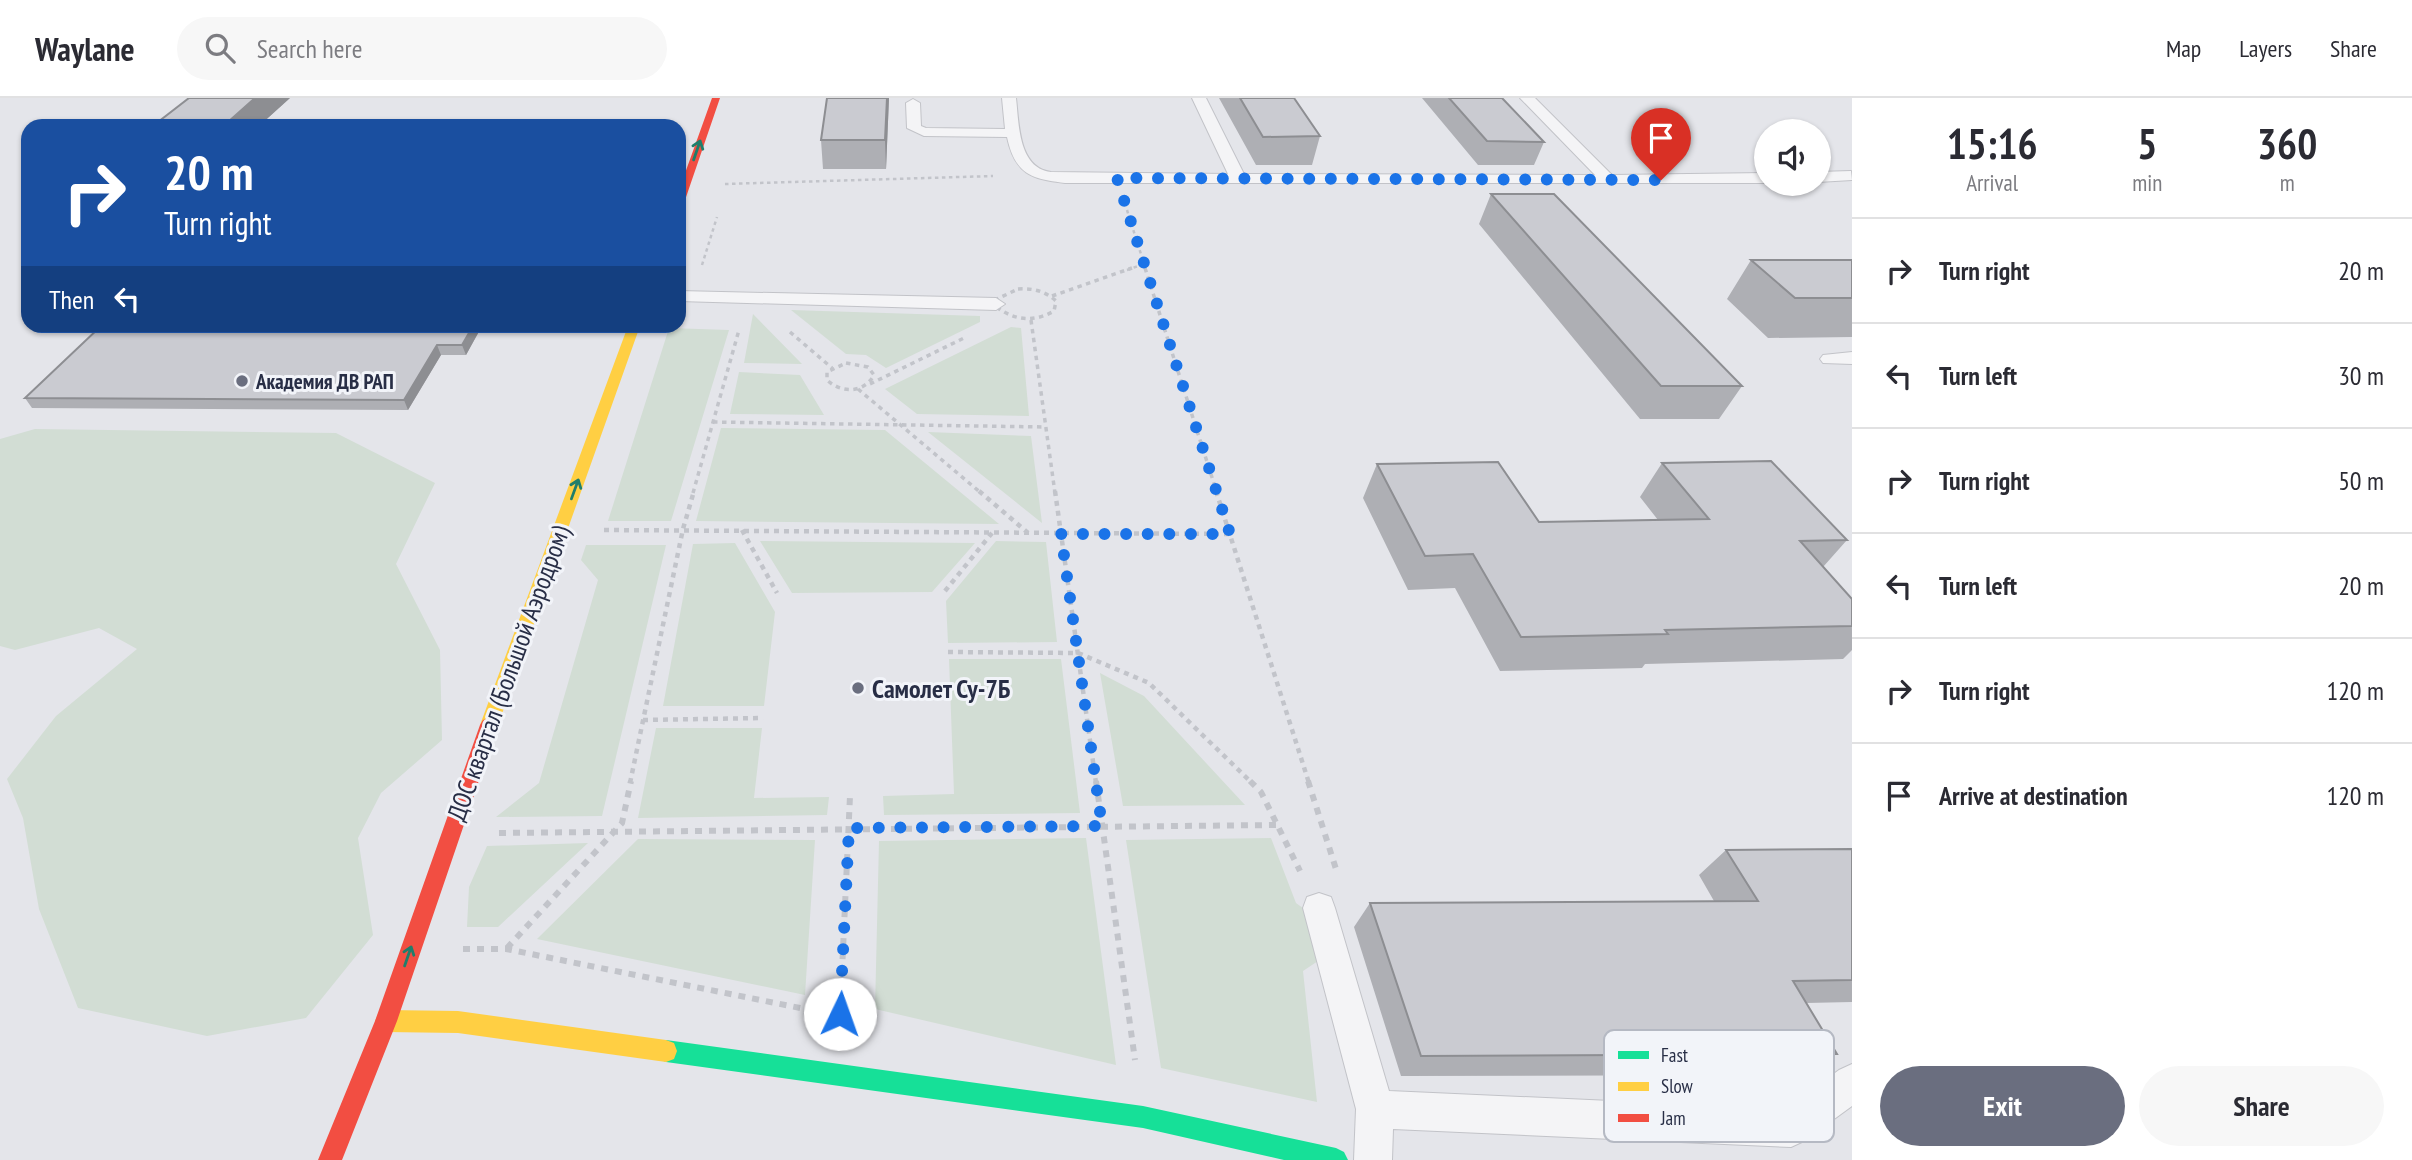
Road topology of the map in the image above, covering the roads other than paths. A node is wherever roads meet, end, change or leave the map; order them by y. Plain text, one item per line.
1 (716, 98) edge
2 (1009, 98) edge
3 (1199, 98) edge
4 (1527, 98) edge
5 (913, 103) dead end
6 (1013, 133) junction
7 (1851, 176) edge
8 (1831, 177) edge
9 (1754, 178) edge
10 (1239, 180) junction
11 (1608, 180) junction
12 (686, 183) edge
13 (686, 296) edge
14 (996, 304) dead end
15 (631, 333) edge
16 (1852, 358) edge
17 (1829, 359) dead end
18 (1319, 908) road end
19 (386, 1021) junction
20 (1852, 1083) edge
21 (1834, 1096) edge
22 (1375, 1108) junction
23 (1604, 1119) edge
24 (330, 1160) edge
25 (1336, 1160) edge
26 (1373, 1160) edge

12 -> 1 street
2 - 6 lane
3 - 10 lane
4 - 11 lane
5 - 6 lane
6 - 10 lane
7 - 8 lane
9 - 11 lane
10 - 11 lane
13 - 14 lane
19 -> 15 street, ДОС квартал (Большой Аэродром)
16 - 17 lane
18 - 22 lane
19 - 24 street, ДОС квартал (Большой Аэродром)
19 - 25 street
20 - 21 lane
22 - 23 lane
22 - 26 lane

